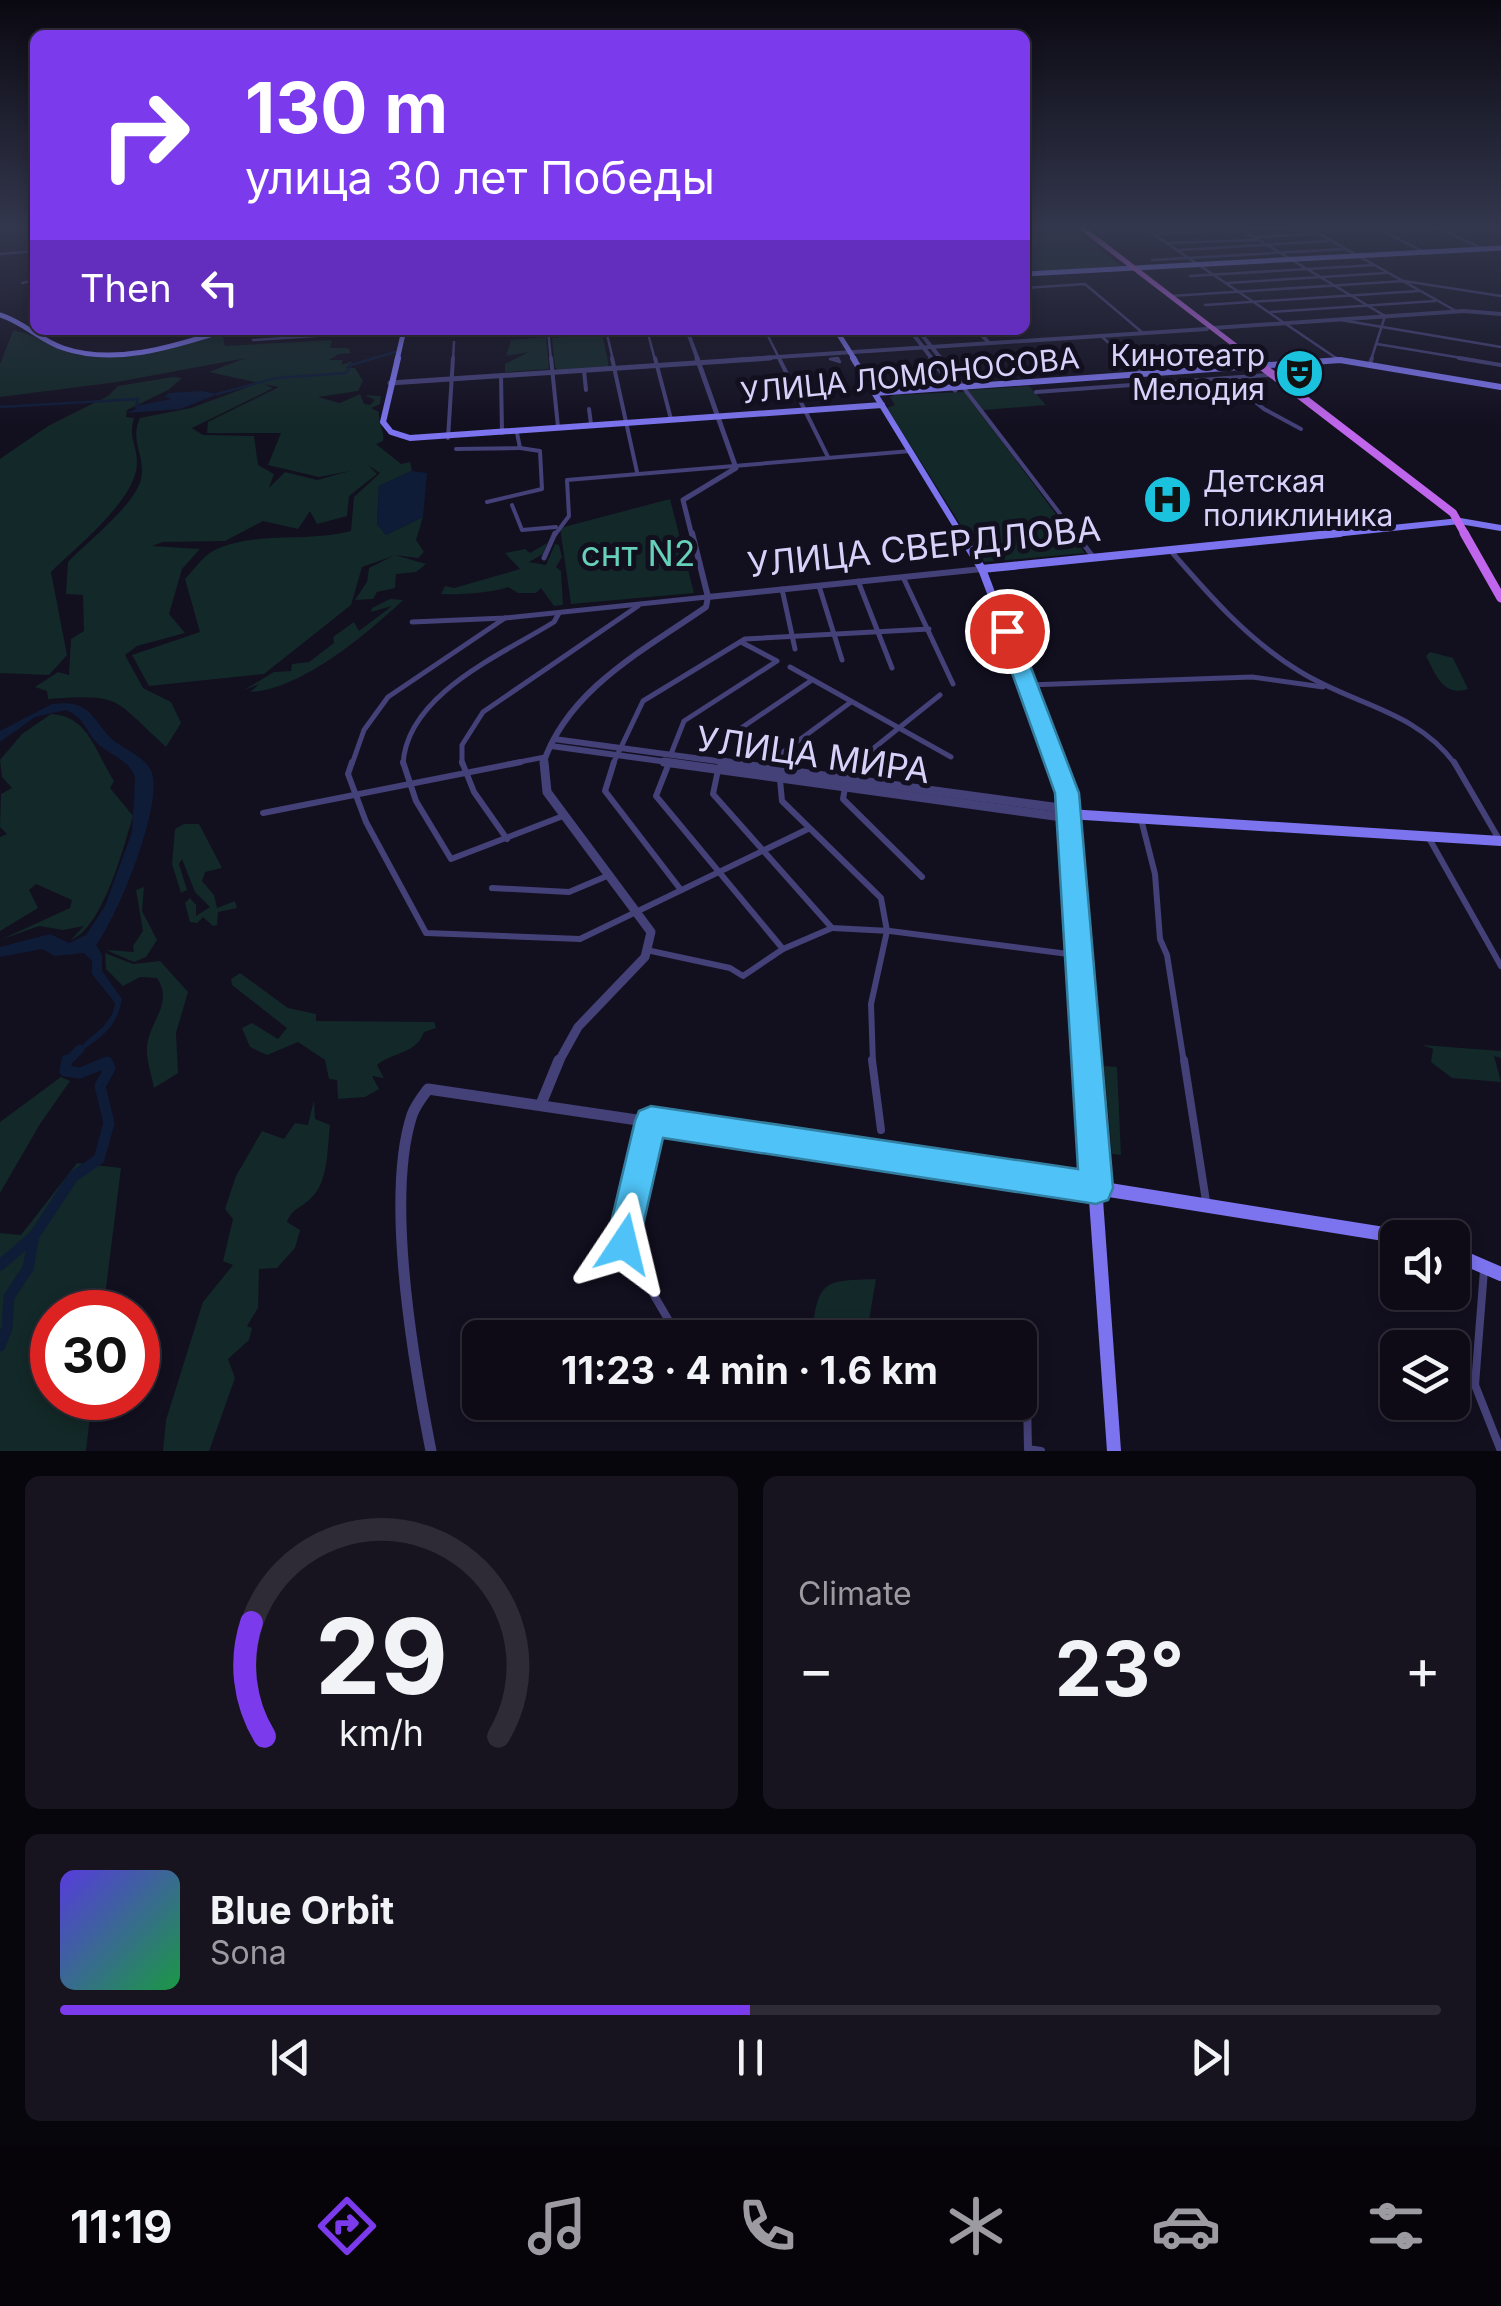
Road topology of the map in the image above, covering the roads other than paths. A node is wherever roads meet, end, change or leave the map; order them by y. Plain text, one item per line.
1 (1095, 293) edge
2 (1163, 293) edge
3 (1165, 293) edge
4 (1215, 293) edge
5 (1240, 293) edge
6 (1346, 293) edge
7 (1382, 293) edge
8 (1424, 293) edge
9 (1350, 295) junction
10 (1170, 296) junction
11 (1438, 301) junction
12 (1253, 302) junction
13 (1205, 304) dead end
14 (1367, 306) junction
15 (1268, 312) junction
16 (1456, 312) junction
17 (1191, 314) junction
18 (1501, 314) edge
19 (0, 315) edge
20 (1385, 316) junction
21 (1338, 320) junction
22 (1285, 323) junction
23 (1383, 327) junction
24 (1210, 328) junction
25 (30, 330) edge
26 (1143, 333) junction
27 (39, 335) edge
28 (209, 335) edge
29 (301, 335) edge
30 (403, 335) edge
31 (549, 335) edge
32 (607, 335) edge
33 (650, 335) edge
34 (689, 335) edge
35 (768, 335) edge
36 (839, 335) edge
37 (914, 335) edge
38 (922, 335) edge
39 (985, 335) edge
40 (1101, 336) junction
41 (252, 340) dead end
42 (454, 342) dead end
43 (992, 343) junction
44 (1377, 344) junction
45 (1501, 347) edge
46 (924, 348) junction
47 (932, 348) junction
48 (850, 352) junction
49 (779, 357) junction
50 (1341, 362) junction
51 (698, 363) junction
52 (1370, 363) junction
53 (1501, 365) edge
54 (656, 366) junction
55 (613, 369) junction
56 (1262, 369) junction
57 (584, 371) junction
58 (553, 373) junction
59 (1143, 374) junction
60 (501, 376) junction
61 (1226, 378) junction
62 (450, 380) junction
63 (390, 384) junction
64 (1501, 388) edge
65 (959, 389) junction
66 (586, 390) dead end
67 (1036, 392) dead end
68 (876, 394) junction
69 (891, 394) junction
70 (882, 405) junction
71 (589, 409) dead end
72 (806, 411) junction
73 (718, 417) junction
74 (671, 421) junction
75 (625, 424) junction
76 (591, 427) junction
77 (1301, 429) dead end
78 (558, 430) junction
79 (517, 433) junction
80 (502, 434) junction
81 (452, 438) junction
82 (520, 448) junction
83 (456, 449) dead end
84 (911, 451) junction
85 (828, 457) junction
86 (736, 465) junction
87 (637, 472) junction
88 (486, 502) dead end
89 (512, 505) dead end
90 (1460, 524) junction
91 (559, 526) junction
92 (1501, 528) edge
93 (1170, 550) junction
94 (544, 558) dead end
95 (1094, 558) junction
96 (982, 569) junction
97 (903, 577) junction
98 (858, 581) junction
99 (819, 585) junction
100 (782, 589) junction
101 (708, 597) junction
102 (1501, 598) edge
103 (638, 606) junction
104 (558, 614) junction
105 (505, 618) junction
106 (412, 622) dead end
107 (929, 629) junction
108 (877, 631) junction
109 (835, 634) junction
110 (793, 636) junction
111 (740, 642) junction
112 (795, 648) dead end
113 (842, 660) dead end
114 (790, 667) dead end
115 (892, 668) dead end
116 (812, 680) junction
117 (954, 684) dead end
118 (1028, 685) junction
119 (1324, 686) junction
120 (940, 694) dead end
121 (850, 702) junction
122 (896, 727) junction
123 (552, 742) junction
124 (620, 751) junction
125 (545, 757) junction
126 (951, 757) dead end
127 (670, 758) junction
128 (720, 765) junction
129 (779, 773) junction
130 (464, 774) junction
131 (847, 782) junction
132 (408, 784) junction
133 (354, 796) junction
134 (263, 813) dead end
135 (1068, 814) junction
136 (563, 816) junction
137 (1141, 819) junction
138 (808, 829) junction
139 (1429, 837) junction
140 (507, 839) junction
141 (1500, 841) edge
142 (764, 852) junction
143 (718, 874) junction
144 (607, 876) junction
145 (922, 877) dead end
146 (492, 888) dead end
147 (681, 891) junction
148 (636, 912) junction
149 (832, 928) junction
150 (890, 930) junction
151 (783, 949) junction
152 (651, 951) junction
153 (1079, 956) junction
154 (1501, 966) edge
155 (541, 1104) junction
156 (651, 1121) junction
157 (881, 1130) dead end
158 (1096, 1188) junction
159 (1207, 1204) junction
160 (1380, 1233) edge
161 (1470, 1261) edge
162 (1484, 1267) junction
163 (1501, 1274) edge
164 (669, 1320) edge
165 (1027, 1420) edge
166 (431, 1451) edge
167 (1041, 1451) edge
168 (1114, 1451) edge
169 (1501, 1451) edge

1 - 26 street
2 - 17 main road
3 - 10 main road
4 - 10 street
5 - 12 street
6 - 9 street
7 - 9 street
8 - 11 street
9 - 12 street
9 - 14 street
10 - 17 main road
11 - 14 street
11 - 16 street
12 - 13 street
12 - 15 street
14 - 15 street
14 - 20 street
15 - 22 street
16 - 18 street
16 - 20 street
17 - 24 main road
19 - 25 main road
20 - 21 street
20 - 23 street
21 - 22 street
21 - 23 street
22 - 24 street
22 - 50 street
23 - 44 street
23 - 45 street
24 - 26 street
24 - 56 main road
26 - 40 street
27 - 28 main road
29 - 41 street
30 - 63 main road
31 - 58 street
32 - 55 street
33 - 54 street
34 - 51 street
35 - 49 street
36 - 48 main road
37 - 46 street
38 - 47 street
39 - 43 street
40 - 43 street
40 - 59 street
42 - 62 street
43 - 47 street
44 - 52 street
44 - 53 street
46 - 47 street
46 - 48 street
46 - 65 street
47 - 65 street
48 - 49 street
48 - 68 main road
49 - 51 street
49 - 72 street
50 - 52 main road, УЛИЦА ЛОМОНОСОВА
50 - 56 main road, УЛИЦА ЛОМОНОСОВА
51 - 54 street
51 - 73 street
52 - 64 main road, УЛИЦА ЛОМОНОСОВА
54 - 55 street
54 - 74 street
55 - 57 street
55 - 75 street
56 - 59 main road, УЛИЦА ЛОМОНОСОВА
56 - 61 street
56 - 65 main road, УЛИЦА ЛОМОНОСОВА
56 - 90 main road
57 - 58 street
57 - 66 street
58 - 60 street
58 - 78 street
59 - 65 main road, УЛИЦА ЛОМОНОСОВА
60 - 62 street
60 - 80 street
61 - 67 street
61 - 77 street
62 - 63 street
62 - 81 street
63 - 81 main road, УЛИЦА ЛОМОНОСОВА
65 - 69 main road, УЛИЦА ЛОМОНОСОВА
65 - 95 street
68 - 69 main road
68 - 70 main road
69 - 70 main road, УЛИЦА ЛОМОНОСОВА
70 - 72 main road, УЛИЦА ЛОМОНОСОВА
70 - 84 main road
71 - 76 street
72 - 73 main road, УЛИЦА ЛОМОНОСОВА
72 - 85 street
73 - 74 main road, УЛИЦА ЛОМОНОСОВА
73 - 86 street
74 - 75 main road, УЛИЦА ЛОМОНОСОВА
75 - 76 main road, УЛИЦА ЛОМОНОСОВА
75 - 87 street
76 - 78 main road, УЛИЦА ЛОМОНОСОВА
78 - 79 main road, УЛИЦА ЛОМОНОСОВА
79 - 80 main road, УЛИЦА ЛОМОНОСОВА
79 - 82 street
80 - 81 main road, УЛИЦА ЛОМОНОСОВА
82 - 83 street
82 - 88 street
84 - 85 street
84 - 96 main road
85 - 86 street
86 - 87 street
86 - 101 street
87 - 91 street
89 - 91 street
90 - 92 main road, УЛИЦА СВЕРДЛОВА
90 - 93 main road, УЛИЦА СВЕРДЛОВА
90 - 102 main road
91 - 94 street
93 - 95 main road, УЛИЦА СВЕРДЛОВА
93 - 119 street
95 - 96 main road, УЛИЦА СВЕРДЛОВА
96 - 97 street, УЛИЦА СВЕРДЛОВА
96 - 118 main road
97 - 98 street, УЛИЦА СВЕРДЛОВА
97 - 107 street
98 - 99 street, УЛИЦА СВЕРДЛОВА
98 - 108 street
99 - 100 street, УЛИЦА СВЕРДЛОВА
99 - 109 street
100 - 101 street, УЛИЦА СВЕРДЛОВА
100 - 110 street
101 - 103 street, УЛИЦА СВЕРДЛОВА
101 - 123 street
103 - 104 street, УЛИЦА СВЕРДЛОВА
103 - 130 street
104 - 105 street, УЛИЦА СВЕРДЛОВА
104 - 132 street
105 - 106 street, УЛИЦА СВЕРДЛОВА
105 - 133 street
107 - 108 street
107 - 117 street
108 - 109 street
108 - 115 street
109 - 110 street
109 - 113 street
110 - 111 street
110 - 112 street
111 - 124 street
111 - 127 street
114 - 116 street
116 - 121 street
116 - 128 street
118 - 119 street
118 - 135 main road
119 - 141 street
120 - 122 street
121 - 122 street
121 - 129 street
122 - 126 street
122 - 131 street
123 - 124 street, УЛИЦА МИРА
123 - 125 street
124 - 127 street, УЛИЦА МИРА
124 - 147 street
125 - 130 street
125 - 136 street
127 - 128 street, УЛИЦА МИРА
127 - 143 street
128 - 129 street, УЛИЦА МИРА
128 - 142 street
129 - 131 street, УЛИЦА МИРА
129 - 138 street
130 - 132 street
130 - 140 street
131 - 135 street, УЛИЦА МИРА
131 - 145 street
132 - 133 street
132 - 140 street
133 - 134 street
133 - 148 street
135 - 137 main road, УЛИЦА МИРА
135 - 153 main road
136 - 140 street
136 - 144 street
137 - 139 main road, УЛИЦА МИРА
137 - 159 street
138 - 142 street
138 - 150 street
139 - 141 main road, УЛИЦА МИРА
139 - 154 street
142 - 143 street
142 - 149 street
143 - 147 street
143 - 151 street
144 - 146 street
144 - 148 street
147 - 148 street
148 - 152 street
149 - 150 street
149 - 151 street
150 - 153 street
150 - 157 street
151 - 152 street
152 - 155 street
153 - 158 main road
155 - 156 street
155 - 166 street
156 - 158 street
156 - 164 street
158 - 159 main road
158 - 168 main road
159 - 160 main road
161 - 162 main road
162 - 163 main road
162 - 169 street
165 - 167 street

